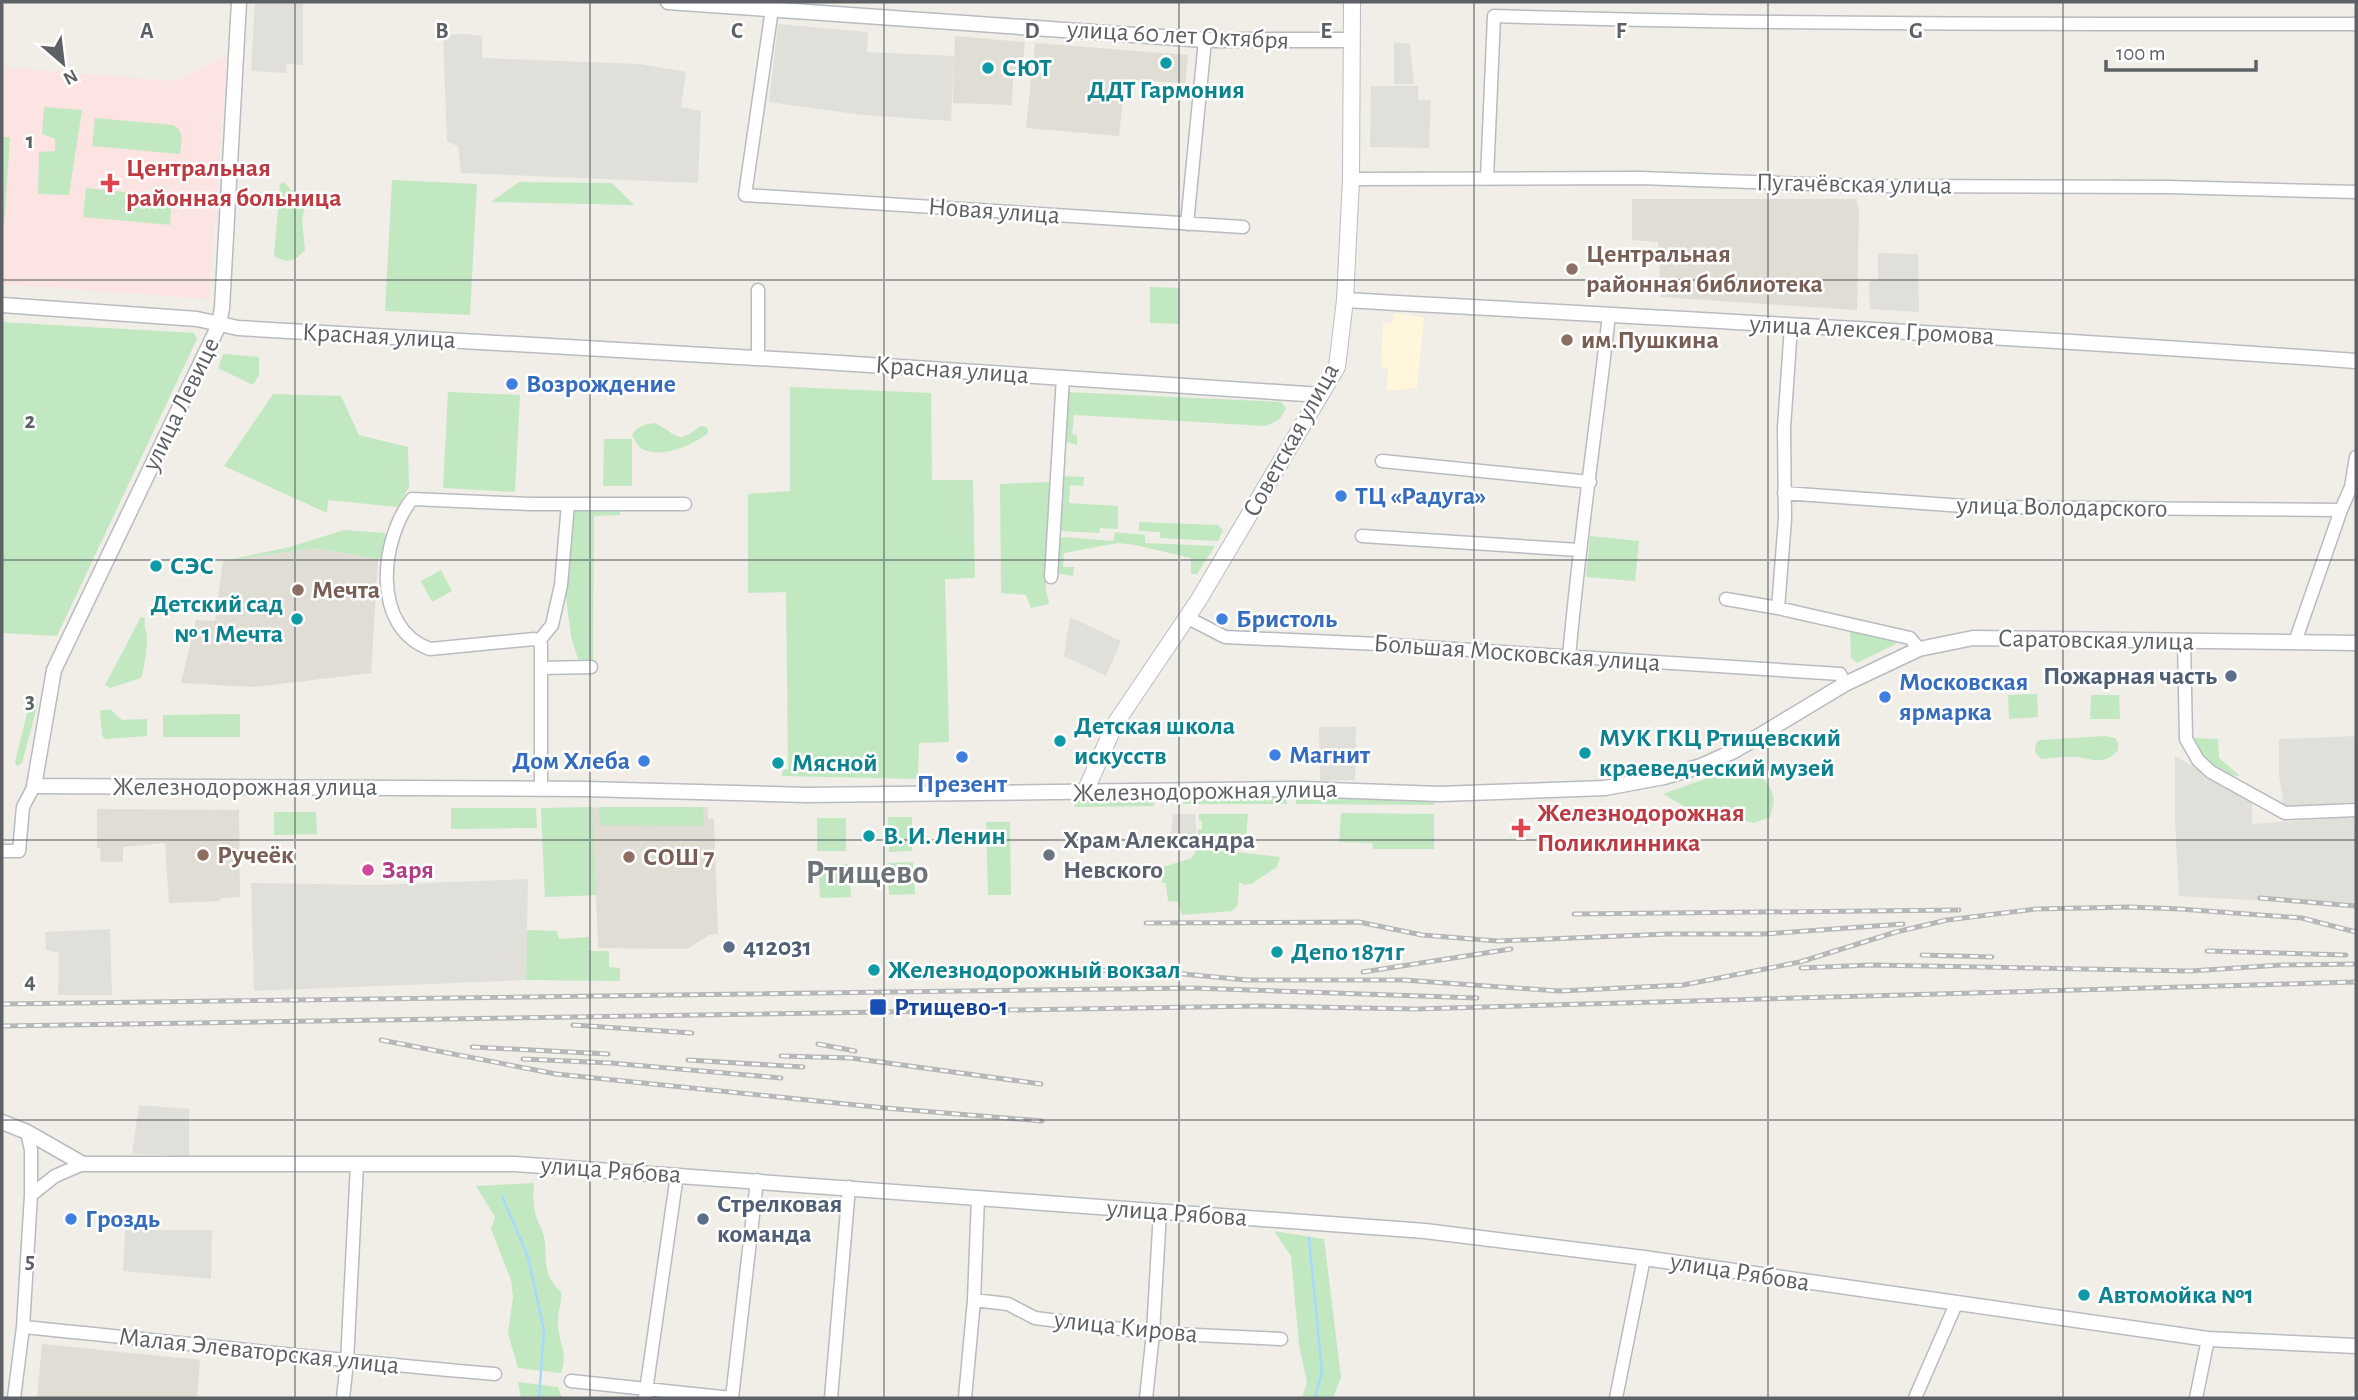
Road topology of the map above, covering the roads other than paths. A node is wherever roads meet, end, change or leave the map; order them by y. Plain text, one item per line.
1 (239, 2) edge
2 (668, 2) edge
3 (1352, 2) edge
4 (772, 9) junction
5 (2356, 24) edge
6 (1205, 40) junction
7 (1352, 40) junction
8 (1488, 178) junction
9 (1351, 179) junction
10 (2356, 192) edge
11 (1187, 225) junction
12 (1244, 227) dead end
13 (758, 290) dead end
14 (1345, 300) junction
15 (2, 305) edge
16 (1609, 315) junction
17 (219, 325) junction
18 (1791, 327) junction
19 (758, 358) junction
20 (2356, 361) edge
21 (1063, 377) junction
22 (1321, 395) junction
23 (2356, 457) edge
24 (1382, 461) dead end
25 (1590, 482) junction
26 (1784, 493) junction
27 (685, 503) dead end
28 (568, 504) junction
29 (2340, 510) junction
30 (1362, 536) dead end
31 (1579, 550) junction
32 (1051, 577) dead end
33 (1726, 599) dead end
34 (1778, 608) junction
35 (1188, 618) junction
36 (2184, 640) junction
37 (539, 641) junction
38 (2295, 642) junction
39 (2356, 643) edge
40 (1919, 649) junction
41 (1569, 657) junction
42 (592, 667) dead end
43 (541, 668) junction
44 (1845, 684) junction
45 (34, 786) junction
46 (541, 789) junction
47 (1085, 792) junction
48 (2356, 810) edge
49 (2, 851) edge
50 (2, 1122) edge
51 (27, 1132) junction
52 (83, 1164) junction
53 (358, 1164) junction
54 (677, 1175) junction
55 (757, 1180) junction
56 (849, 1187) junction
57 (32, 1195) junction
58 (978, 1198) junction
59 (1160, 1212) junction
60 (1644, 1258) junction
61 (974, 1300) junction
62 (1956, 1304) junction
63 (23, 1327) junction
64 (1153, 1333) junction
65 (1281, 1339) dead end
66 (2208, 1339) junction
67 (2356, 1346) edge
68 (347, 1362) junction
69 (495, 1374) dead end
70 (570, 1381) dead end
71 (645, 1393) edge
72 (14, 1398) edge
73 (343, 1398) edge
74 (732, 1398) edge
75 (831, 1398) edge
76 (965, 1398) edge
77 (1146, 1398) edge
78 (1616, 1398) edge
79 (1915, 1398) edge
80 (2196, 1398) edge

1 - 17 street, улица Левице
2 - 4 street, улица 60 лет Октября
3 - 7 main road, Советская улица
4 - 6 street, улица 60 лет Октября
4 - 11 street, Новая улица
5 - 8 street
6 - 7 street, улица 60 лет Октября
6 - 11 street
7 - 9 main road, Советская улица
8 - 9 street, Пугачёвская улица
8 - 10 street, Пугачёвская улица
9 - 14 main road, Советская улица
11 - 12 street, Новая улица
13 - 19 street
14 - 16 street, улица Алексея Громова
14 - 22 main road, Советская улица
15 - 17 street, Красная улица
16 - 18 street, улица Алексея Громова
16 - 25 street
17 - 19 street, Красная улица
17 - 45 street, улица Левице
18 - 20 street, улица Алексея Громова
18 - 26 street
19 - 21 street, Красная улица
21 - 22 street, Красная улица
21 - 32 street, Красная улица
22 - 35 main road, Советская улица
23 - 29 street
24 - 25 street
25 - 31 street
26 - 29 street, улица Володарского
26 - 34 street
27 - 28 street
28 - 37 street
28 - 37 street
29 - 38 street
30 - 31 street
31 - 41 street
33 - 34 street
34 - 40 street
35 - 41 street, Большая Московская улица
35 - 47 main road, Советская улица
36 - 38 street, Саратовская улица
36 - 40 street, Саратовская улица
36 - 48 street
37 - 43 street
38 - 39 street, Саратовская улица
40 - 44 street, Саратовская улица
41 - 44 street, Большая Московская улица
42 - 43 street
43 - 46 street
44 - 47 street, Железнодорожная улица
45 - 46 street, Железнодорожная улица
45 - 49 street
46 - 47 street, Железнодорожная улица
50 - 51 street, улица Рябова
51 - 52 street, улица Рябова
51 - 57 street
52 - 53 street, улица Рябова
52 - 57 street
53 - 54 street, улица Рябова
53 - 68 street
54 - 55 street, улица Рябова
54 - 71 street
55 - 56 street, улица Рябова
55 - 74 street
56 - 58 street, улица Рябова
56 - 75 street
57 - 63 street
58 - 59 street, улица Рябова
58 - 61 street
59 - 60 street, улица Рябова
59 - 64 street
60 - 62 street, улица Рябова
60 - 78 street
61 - 64 street, улица Кирова
61 - 76 street
62 - 66 street, улица Рябова
62 - 79 street
63 - 68 street, Малая Элеваторская улица
63 - 72 street
64 - 65 street, улица Кирова
64 - 77 street
66 - 67 street, улица Рябова
66 - 80 street
68 - 69 street, Малая Элеваторская улица
68 - 73 street
70 - 71 street
71 - 74 street

